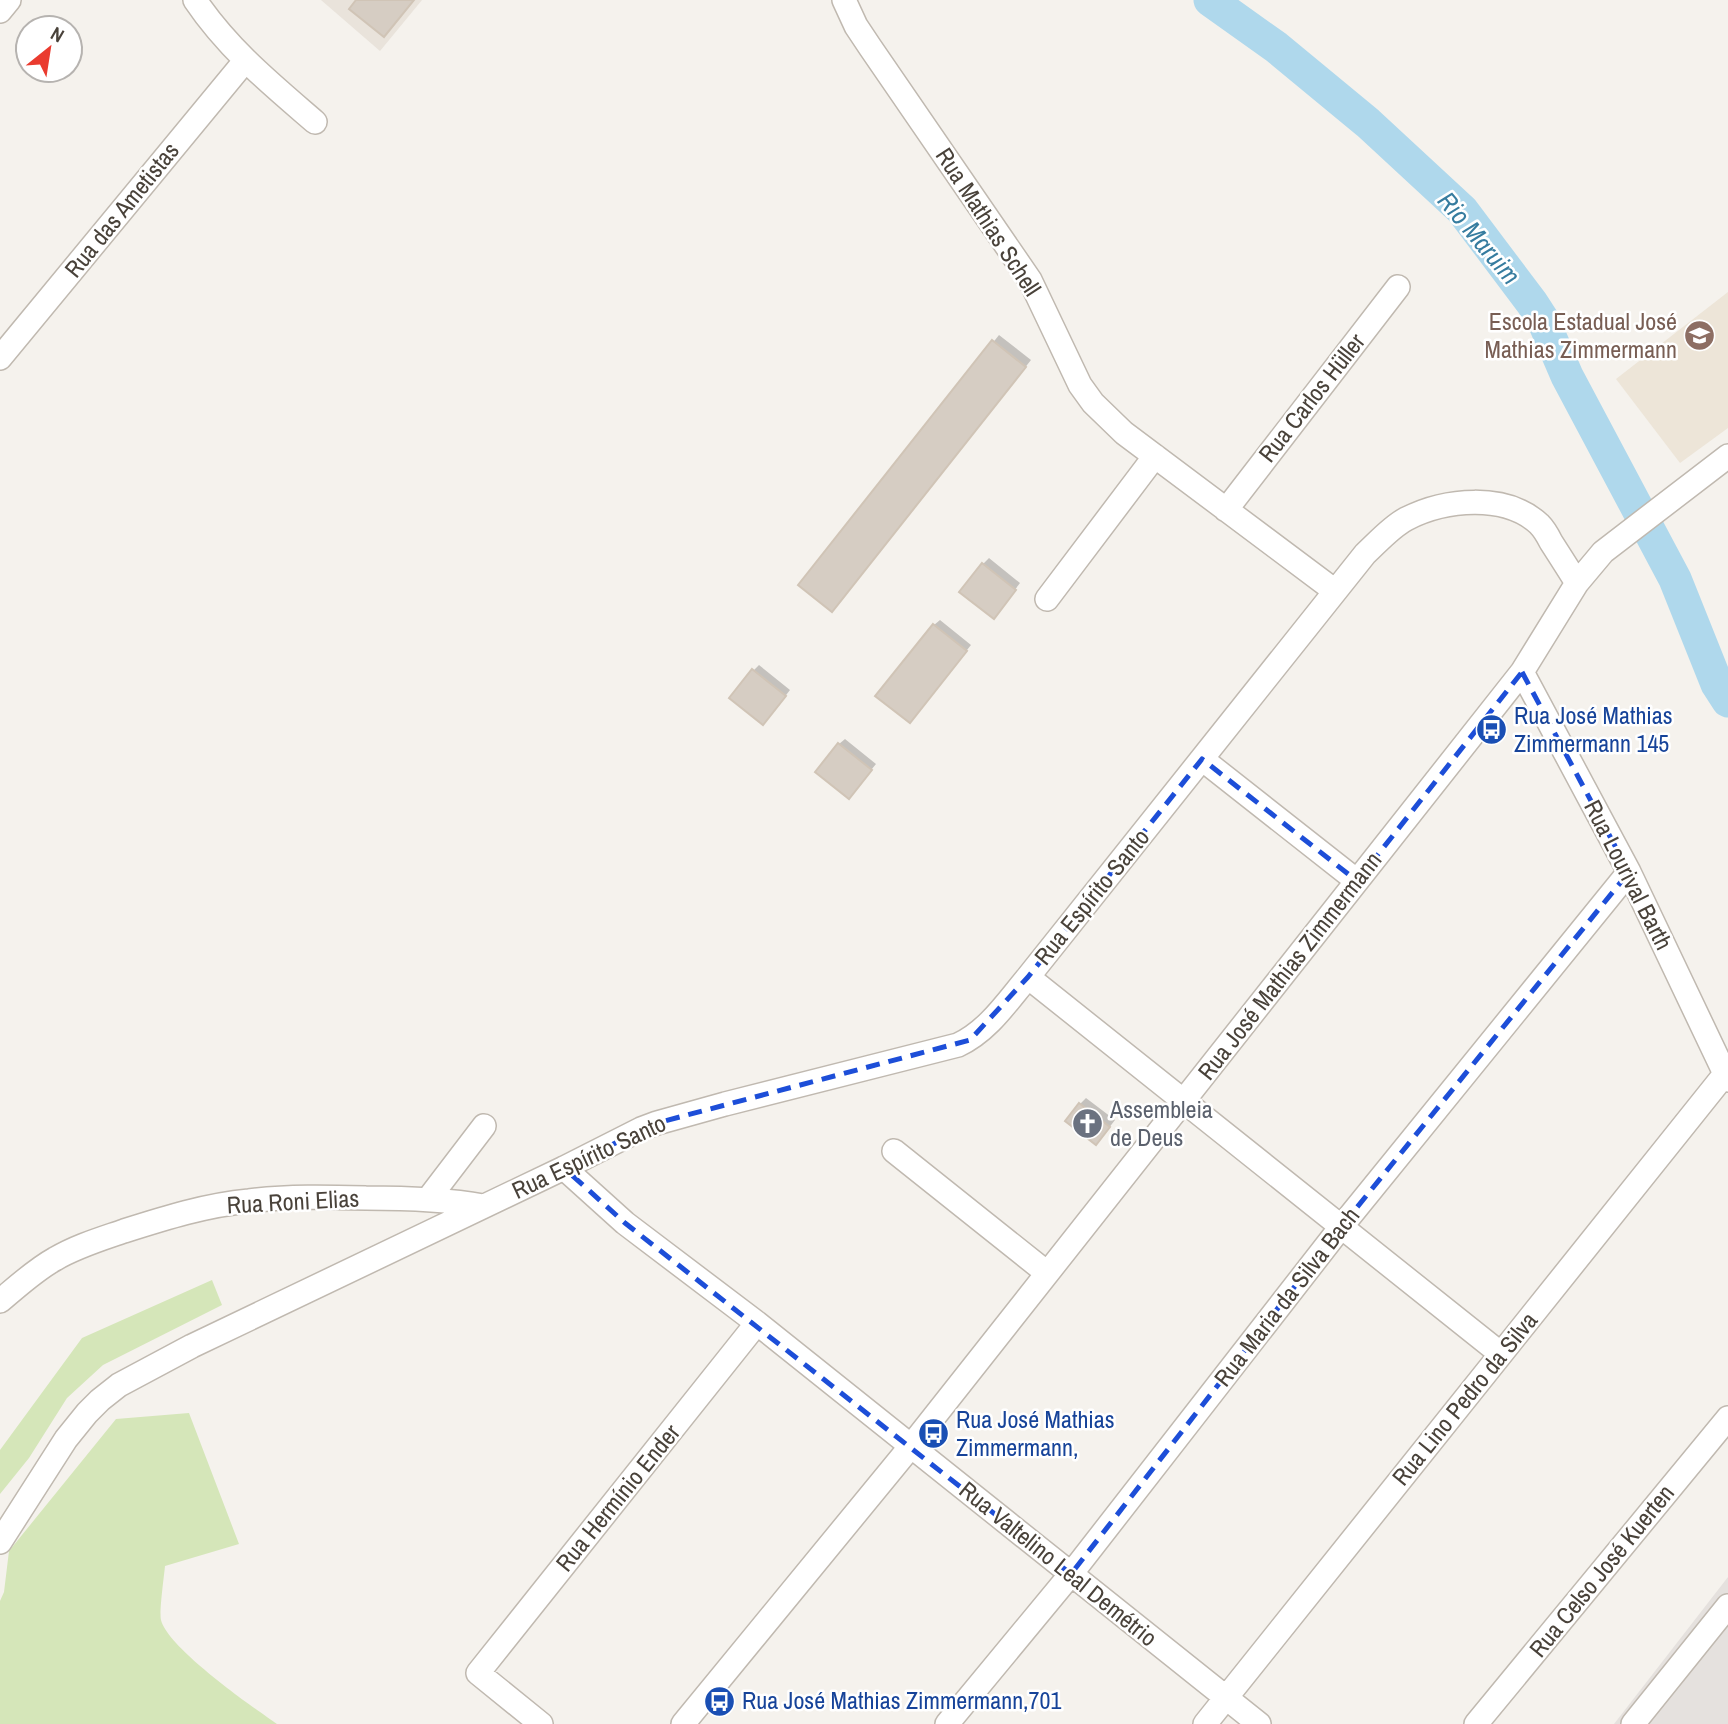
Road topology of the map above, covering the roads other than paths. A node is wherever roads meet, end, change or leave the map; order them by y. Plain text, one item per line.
1 (9, 0) edge
2 (195, 0) edge
3 (844, 0) edge
4 (0, 11) edge
5 (245, 61) junction
6 (315, 122) dead end
7 (1398, 287) dead end
8 (0, 358) edge
9 (1155, 456) junction
10 (1728, 456) edge
11 (1226, 510) junction
12 (1577, 583) junction
13 (1335, 591) junction
14 (1047, 599) dead end
15 (1522, 672) junction
16 (1187, 767) junction
17 (1629, 872) junction
18 (1357, 881) junction
19 (1028, 977) junction
20 (1726, 1077) edge
21 (1184, 1101) junction
22 (484, 1126) dead end
23 (894, 1151) dead end
24 (564, 1168) junction
25 (429, 1198) junction
26 (483, 1206) junction
27 (1340, 1227) junction
28 (1047, 1273) junction
29 (0, 1301) edge
30 (757, 1323) junction
31 (1501, 1353) junction
32 (1728, 1418) edge
33 (911, 1446) junction
34 (0, 1542) edge
35 (1071, 1574) junction
36 (1728, 1606) edge
37 (1226, 1698) junction
38 (541, 1724) edge
39 (684, 1724) edge
40 (947, 1724) edge
41 (1205, 1724) edge
42 (1259, 1724) edge
43 (1476, 1724) edge
44 (1633, 1724) edge

1 - 4 street
2 - 5 street
3 - 9 street, Rua Mathias Schell
5 - 6 street
5 - 8 street, Rua das Ametistas
7 - 11 street, Rua Carlos Hüller
9 - 11 street, Rua Mathias Schell
9 - 14 street
10 - 12 street, Rua José Mathias Zimmermann
11 - 13 street, Rua Mathias Schell
12 - 13 street, Rua Espírito Santo
12 - 15 street, Rua José Mathias Zimmermann
13 - 16 street, Rua Espírito Santo
15 - 17 street, Rua Lourival Barth
15 - 18 street, Rua José Mathias Zimmermann
16 - 18 street
16 - 19 street, Rua Espírito Santo
17 - 20 street, Rua Lourival Barth
17 - 27 street, Rua Maria da Silva Bach
18 - 21 street, Rua José Mathias Zimmermann
19 - 21 street
19 - 24 street, Rua Espírito Santo
20 - 31 street, Rua Lino Pedro da Silva
21 - 27 street
21 - 28 street, Rua José Mathias Zimmermann
22 - 25 street
23 - 28 street
24 - 26 street, Rua Espírito Santo
24 - 30 street, Rua Valtelino Leal Demétrio
25 - 26 street, Rua Roni Elias
25 - 29 street, Rua Roni Elias
26 - 34 street, Rua Espírito Santo
27 - 31 street
27 - 35 street, Rua Maria da Silva Bach
28 - 33 street, Rua José Mathias Zimmermann
30 - 33 street, Rua Valtelino Leal Demétrio
30 - 38 street, Rua Hermínio Ender
31 - 37 street, Rua Lino Pedro da Silva
32 - 43 street, Rua Celso José Kuerten
33 - 35 street, Rua Valtelino Leal Demétrio
33 - 39 street, Rua José Mathias Zimmermann
35 - 37 street, Rua Valtelino Leal Demétrio
35 - 40 street, Rua Maria da Silva Bach
36 - 44 street
37 - 41 street, Rua Lino Pedro da Silva
37 - 42 street, Rua Valtelino Leal Demétrio

